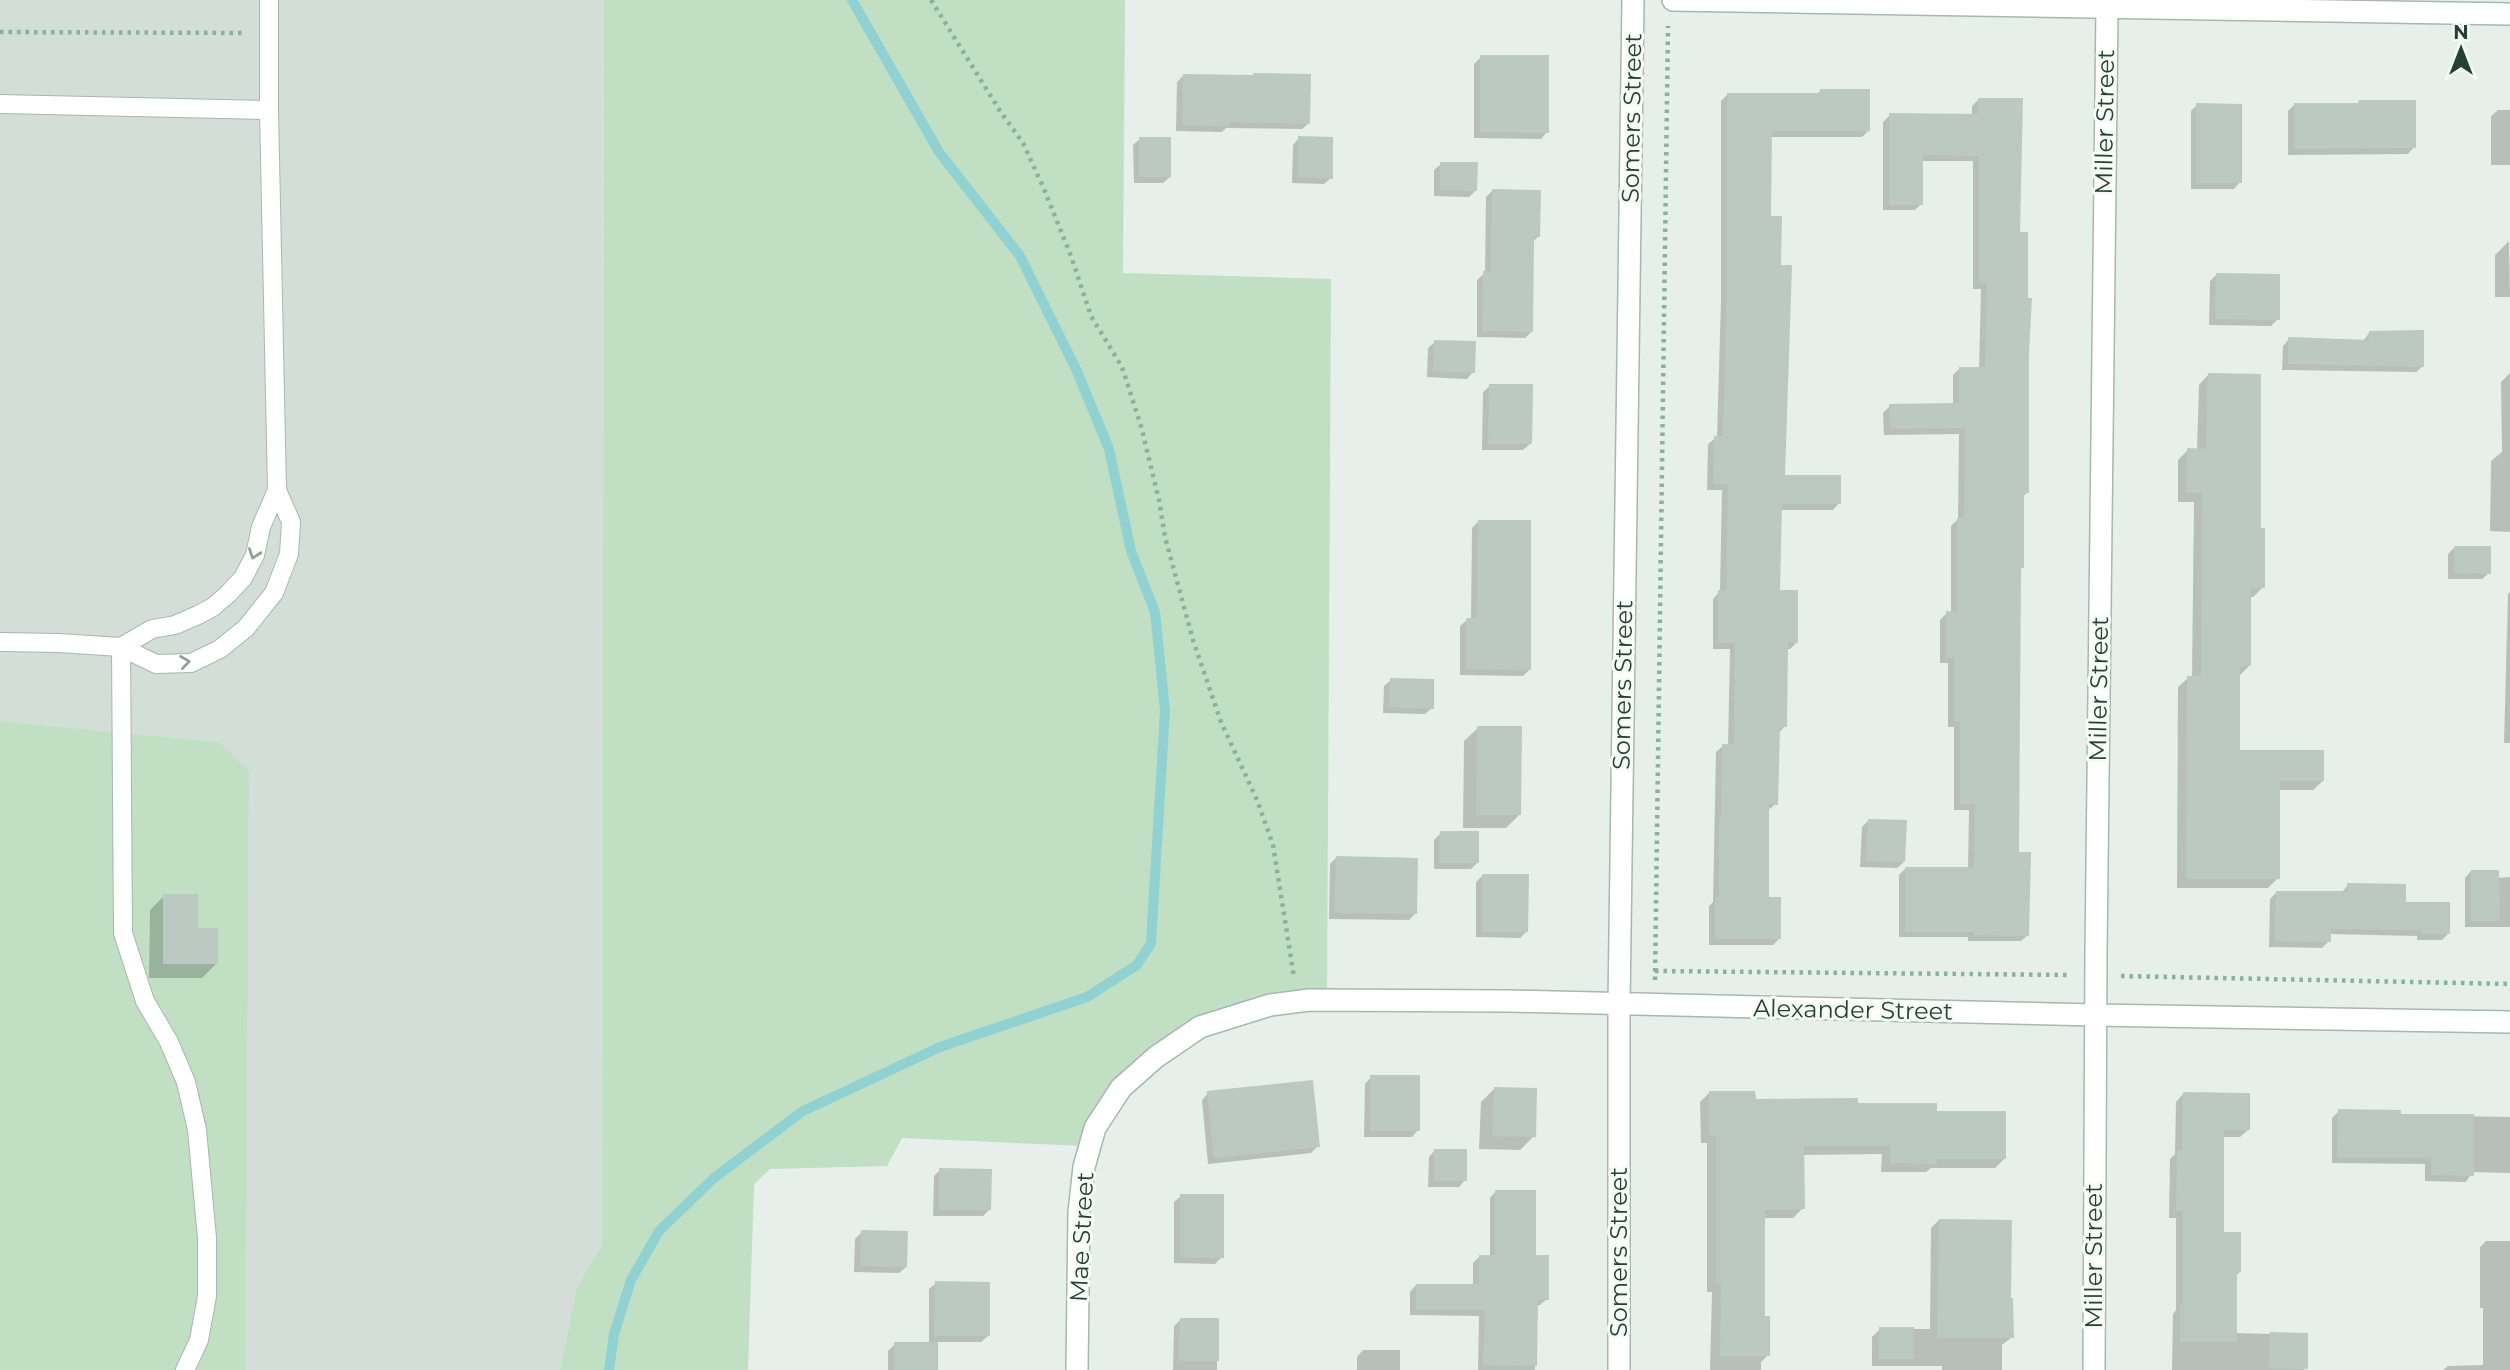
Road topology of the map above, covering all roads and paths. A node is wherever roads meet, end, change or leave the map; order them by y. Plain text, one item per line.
1 (269, 0) edge
2 (931, 0) edge
3 (1633, 0) edge
4 (1671, 7) edge
5 (2107, 9) junction
6 (2510, 14) edge
7 (0, 32) edge
8 (269, 33) junction
9 (0, 104) edge
10 (269, 110) junction
11 (277, 491) junction
12 (0, 642) edge
13 (121, 647) junction
14 (1298, 1002) junction
15 (1619, 1005) junction
16 (1654, 1006) junction
17 (2095, 1015) junction
18 (2510, 1022) edge
19 (1200, 1027) joint
20 (185, 1370) edge
21 (1077, 1370) edge
22 (1619, 1370) edge
23 (2094, 1370) edge

1 - 8 lane
2 - 14 path
3 - 15 street, Somers Street
4 - 5 street
4 - 16 path
5 - 6 street
5 - 17 street, Miller Street
7 - 8 path
8 - 10 lane
9 - 10 lane
10 - 11 lane
11 -> 13 lane
13 -> 11 lane
12 - 13 lane
13 - 20 lane
14 - 15 street, Alexander Street
14 - 19 street, Alexander Street
15 - 16 street, Alexander Street
15 - 22 street, Somers Street
16 - 17 street, Alexander Street
17 - 18 street, Alexander Street
17 - 23 street, Miller Street
19 - 21 street, Mae Street

